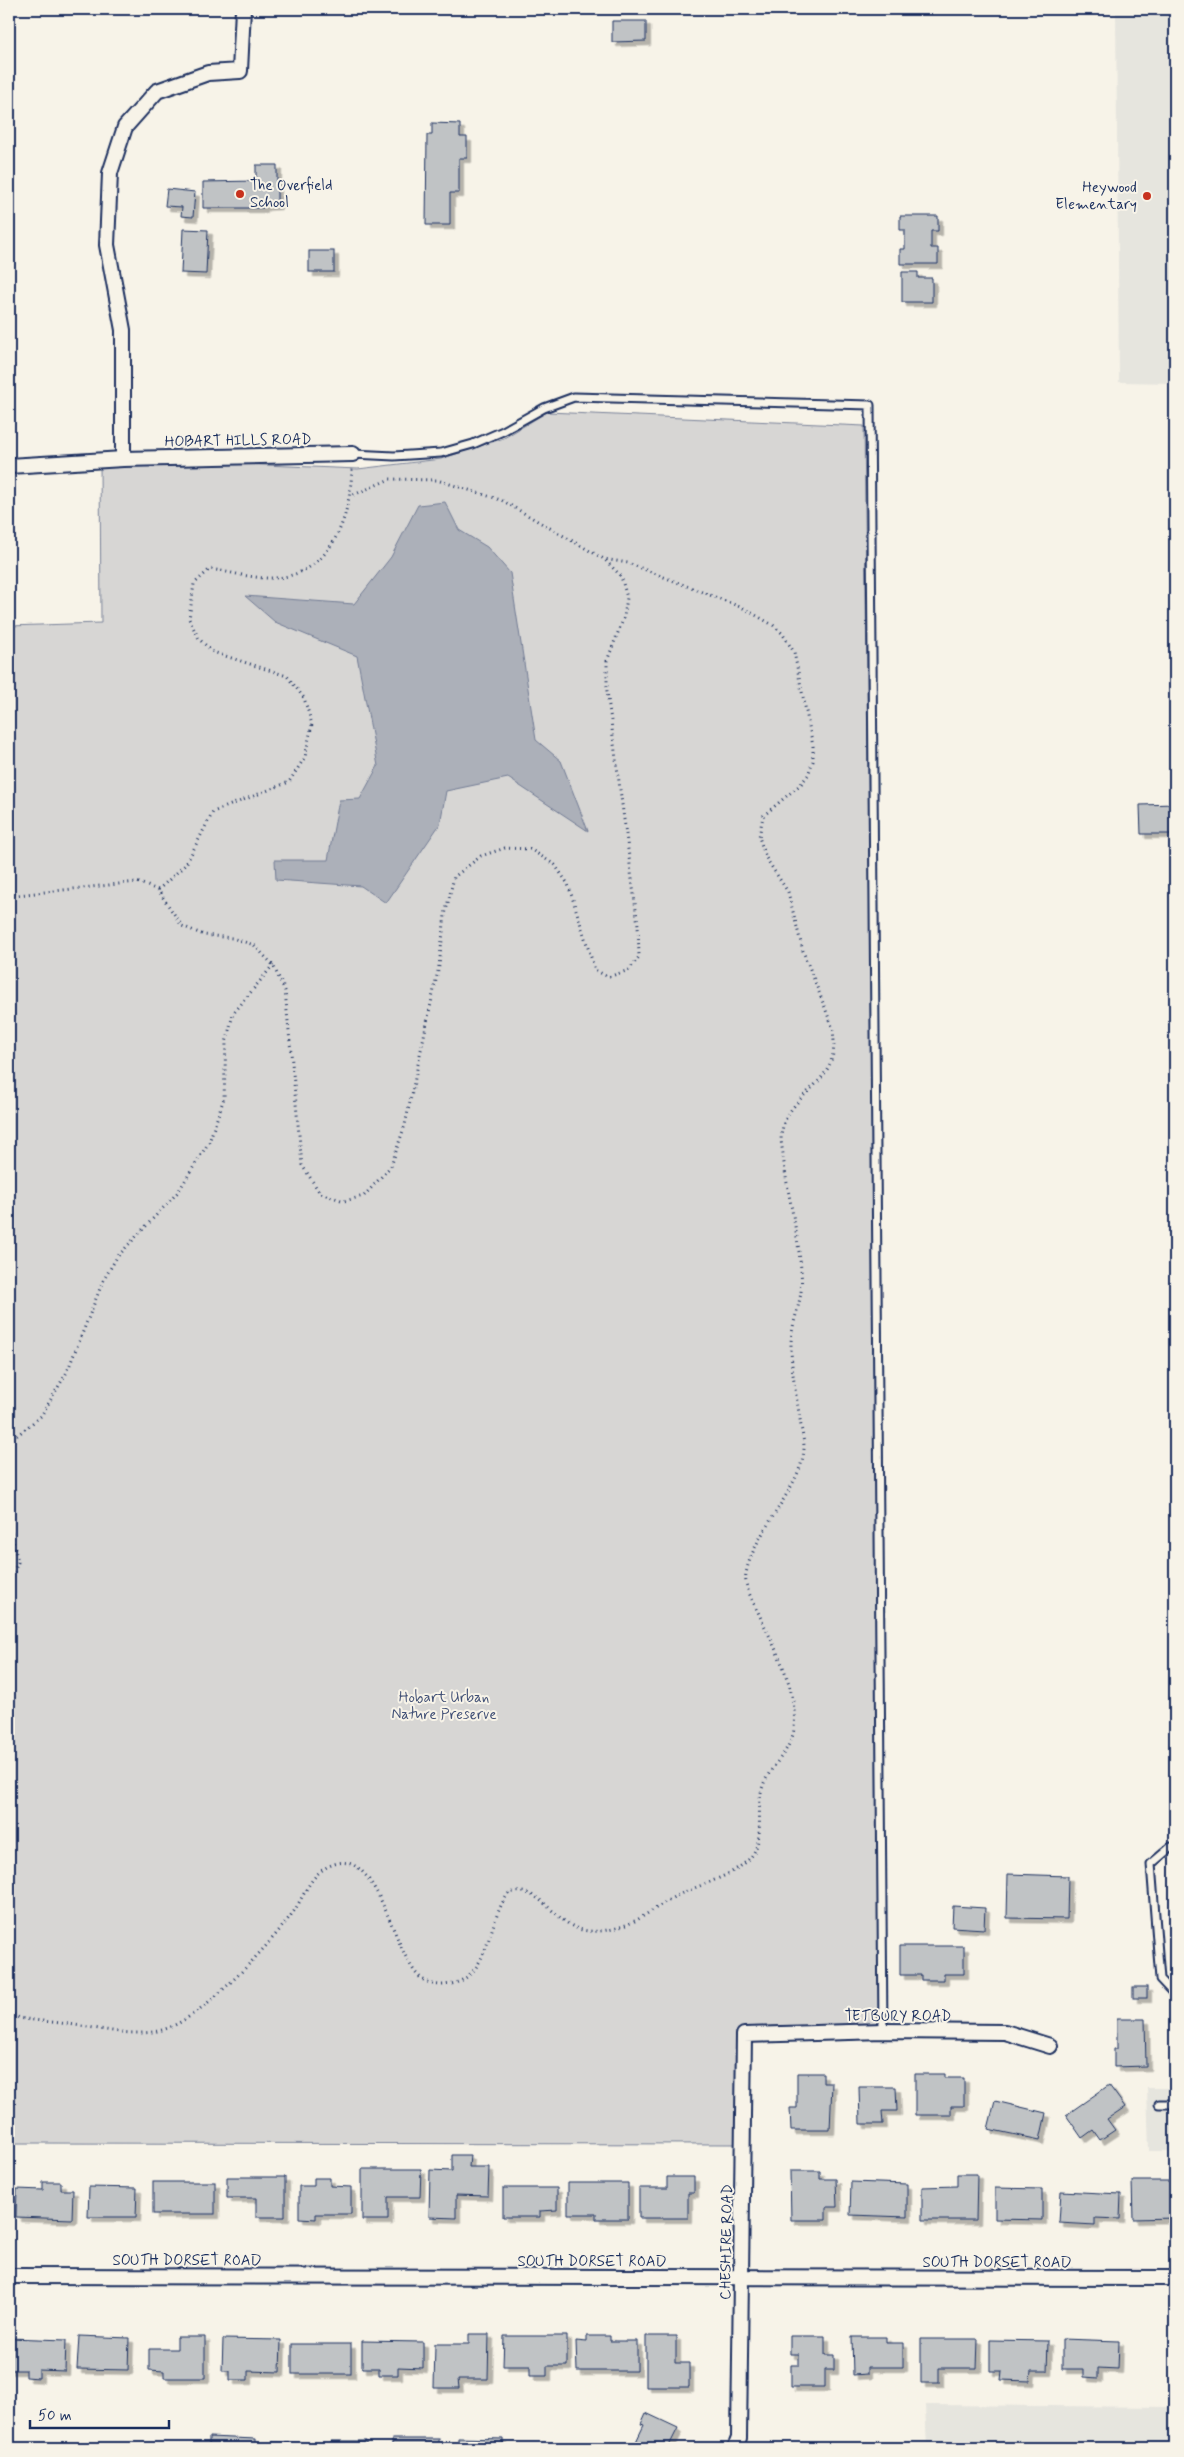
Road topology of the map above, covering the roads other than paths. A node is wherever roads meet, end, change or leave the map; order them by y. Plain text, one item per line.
1 (243, 9) edge
2 (353, 454) joint
3 (123, 459) junction
4 (9, 466) edge
5 (1175, 1847) edge
6 (1175, 1995) edge
7 (883, 2031) junction
8 (744, 2035) joint
9 (1050, 2046) dead end
10 (1159, 2104) dead end
11 (1175, 2104) edge
12 (9, 2276) edge
13 (741, 2278) junction
14 (1175, 2278) edge
15 (735, 2448) edge

1 - 3 street
2 - 3 street, HOBART HILLS ROAD
2 - 7 lane
3 - 4 street, HOBART HILLS ROAD
5 - 6 lane
7 - 8 street, TETBURY ROAD
7 - 9 street, TETBURY ROAD
8 - 13 street, CHESHIRE ROAD
10 - 11 lane
12 - 13 street, SOUTH DORSET ROAD
13 - 14 street, SOUTH DORSET ROAD
13 - 15 street, CHESHIRE ROAD

